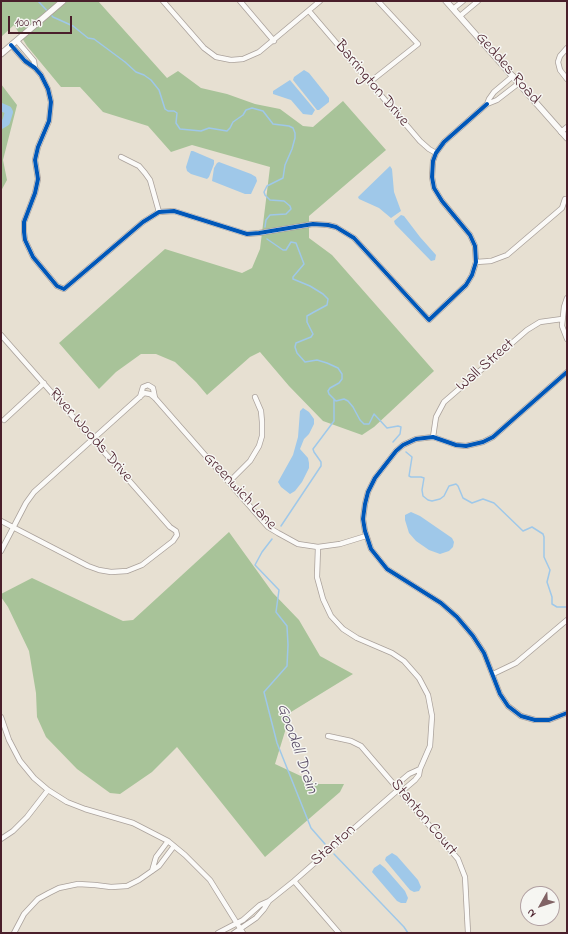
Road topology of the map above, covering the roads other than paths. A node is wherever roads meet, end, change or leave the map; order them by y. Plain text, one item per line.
1 (63, 1) edge
2 (163, 1) edge
3 (240, 1) edge
4 (320, 1) edge
5 (378, 1) edge
6 (446, 1) edge
7 (463, 1) edge
8 (478, 1) edge
9 (453, 9) junction
10 (309, 11) junction
11 (460, 16) junction
12 (274, 40) junction
13 (17, 41) junction
14 (11, 45) junction
15 (567, 48) edge
16 (1, 54) edge
17 (35, 68) junction
18 (513, 76) junction
19 (567, 79) edge
20 (370, 82) junction
21 (519, 83) junction
22 (487, 104) junction
23 (567, 127) edge
24 (561, 132) junction
25 (567, 138) edge
26 (436, 153) junction
27 (122, 158) dead end
28 (565, 199) dead end
29 (159, 212) junction
30 (476, 262) junction
31 (567, 298) edge
32 (562, 319) junction
33 (1, 335) edge
34 (567, 339) edge
35 (567, 372) edge
36 (44, 383) junction
37 (139, 397) junction
38 (255, 397) dead end
39 (155, 398) junction
40 (4, 420) dead end
41 (433, 436) junction
42 (93, 439) junction
43 (229, 482) junction
44 (1, 521) edge
45 (14, 527) junction
46 (366, 536) junction
47 (318, 547) junction
48 (1, 551) edge
49 (567, 620) edge
50 (492, 674) junction
51 (567, 713) edge
52 (1, 717) edge
53 (328, 736) dead end
54 (420, 769) junction
55 (399, 789) junction
56 (48, 790) junction
57 (1, 839) edge
58 (168, 841) junction
59 (174, 846) junction
60 (152, 870) junction
61 (294, 881) junction
62 (269, 901) junction
63 (237, 923) junction
64 (242, 931) edge
65 (14, 933) edge
66 (218, 933) edge
67 (234, 933) edge
68 (339, 933) edge
69 (468, 933) edge

1 - 13 main road
2 - 12 street
3 - 12 street
4 - 10 street
5 - 20 street
6 - 9 main road, Geddes Road
7 - 9 street
8 - 11 street
9 - 11 main road, Geddes Road
10 - 12 street
10 - 20 street, Barrington Drive
11 - 18 main road, Geddes Road
13 - 14 main road
13 - 17 street
14 - 16 main road
14 - 17 street
15 - 19 street
17 - 29 street
18 - 21 main road, Geddes Road
18 - 22 street
20 - 26 street, Barrington Drive
21 - 22 street
21 - 24 main road, Geddes Road
22 - 26 street
23 - 24 street
24 - 25 main road, Geddes Road
26 - 30 street
27 - 29 street
28 - 30 street
29 - 30 street
31 - 32 street
32 - 34 street
32 - 41 street, Wall Street
33 - 36 street, River Woods Drive
35 - 41 street
36 - 40 street
36 - 42 street, River Woods Drive
37 - 39 street, Greenwich Lane
37 - 39 street, Greenwich Lane
37 - 42 street
38 - 43 street
39 - 43 street, Greenwich Lane
41 - 46 street
42 - 45 street
42 - 45 street, River Woods Drive
43 - 47 street, Greenwich Lane
44 - 45 street
45 - 48 street
46 - 47 street, Greenwich Lane
46 - 50 street
47 - 54 street
49 - 50 street
50 - 51 street
52 - 56 street
53 - 55 street, Stanton Court
54 - 55 street
54 - 55 street
55 - 61 street, Stanton
55 - 69 street, Stanton Court
56 - 57 street
56 - 58 street
58 - 59 street
58 - 60 street
59 - 60 street
59 - 63 street
60 - 65 street
61 - 62 street, Stanton
61 - 68 street
62 - 63 street
62 - 64 street
63 - 64 street
63 - 66 street
64 - 67 street

